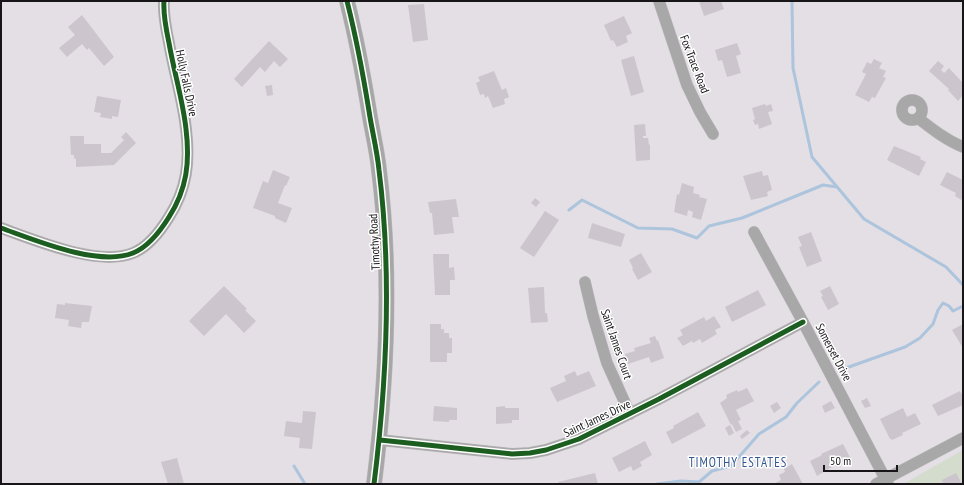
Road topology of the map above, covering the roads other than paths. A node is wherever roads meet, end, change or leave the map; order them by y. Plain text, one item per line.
1 (164, 1) edge
2 (347, 1) edge
3 (659, 1) edge
4 (918, 118) dead end
5 (713, 134) dead end
6 (963, 147) edge
7 (1, 228) edge
8 (754, 232) dead end
9 (585, 282) dead end
10 (803, 322) junction
11 (630, 414) junction
12 (963, 438) edge
13 (380, 440) junction
14 (883, 482) edge
15 (374, 484) edge

1 - 7 street, Holly Falls Drive
2 - 13 main road, Timothy Road
3 - 5 street, Fox Trace Road
4 - 6 street
8 - 10 street, Somerset Drive
9 - 11 street, Saint James Court
10 - 11 street, Saint James Drive
10 - 14 street, Somerset Drive
11 - 13 street, Saint James Drive
12 - 14 street
13 - 15 main road, Timothy Road

